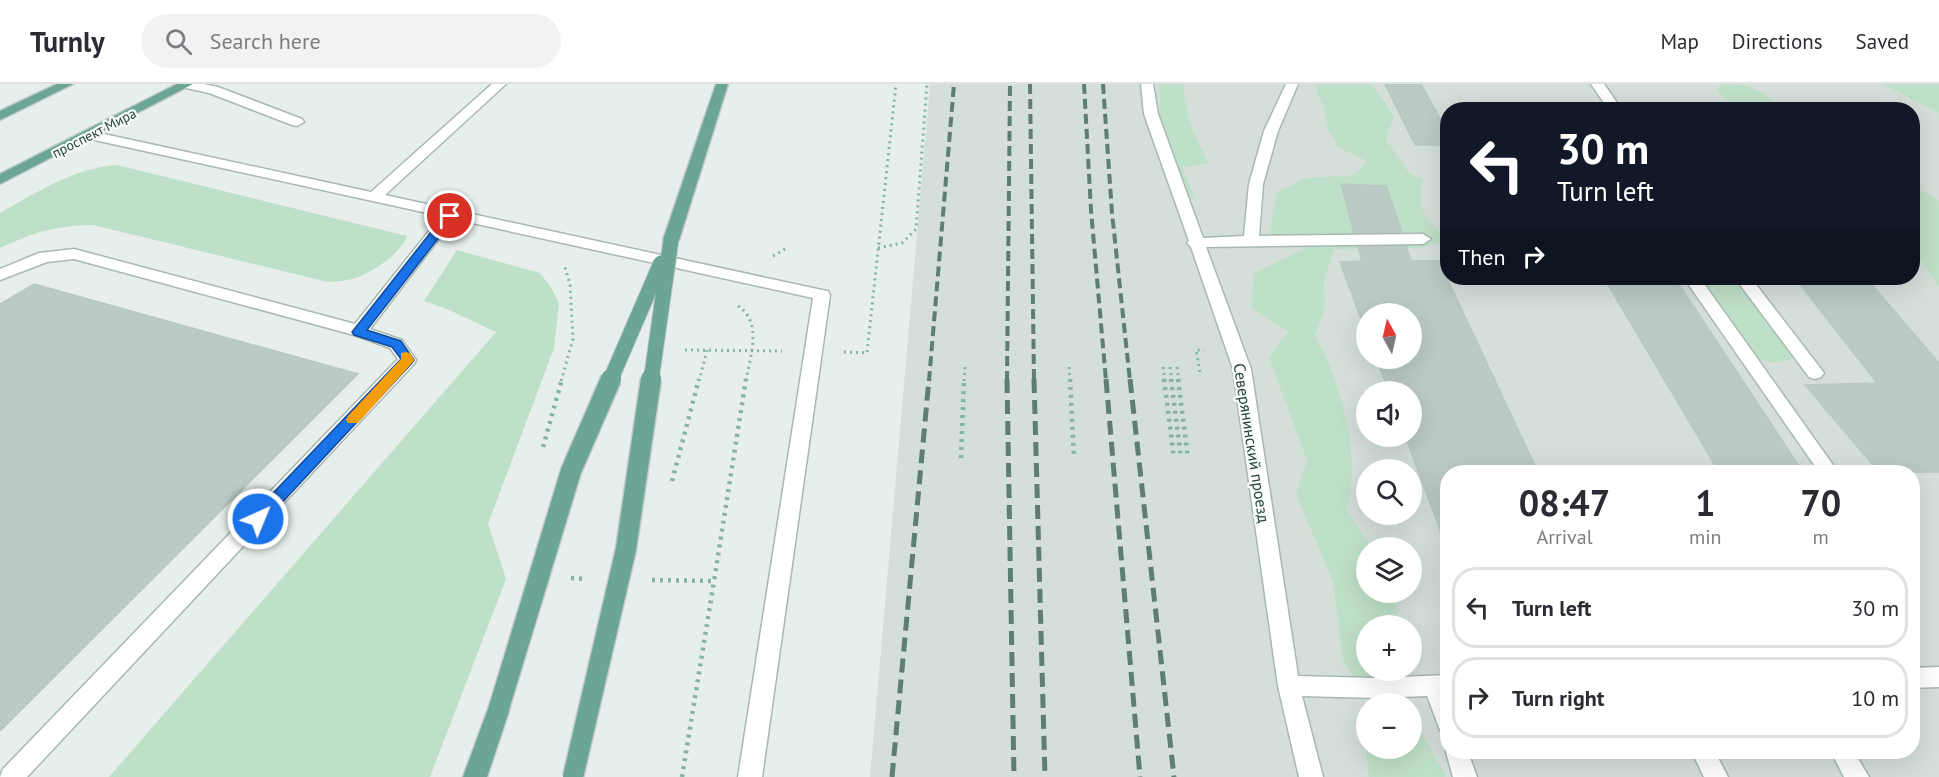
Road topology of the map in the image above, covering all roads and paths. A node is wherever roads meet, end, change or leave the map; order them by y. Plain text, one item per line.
1 (67, 84) edge
2 (187, 84) edge
3 (500, 84) edge
4 (722, 84) edge
5 (896, 84) edge
6 (927, 84) edge
7 (1147, 84) edge
8 (1292, 84) edge
9 (1597, 84) edge
10 (1610, 102) edge
11 (0, 116) edge
12 (297, 122) dead end
13 (90, 135) junction
14 (0, 180) edge
15 (373, 198) junction
16 (450, 216) junction
17 (1423, 239) dead end
18 (671, 240) junction
19 (1251, 241) junction
20 (1195, 243) junction
21 (878, 248) junction
22 (0, 275) edge
23 (1697, 285) edge
24 (1748, 285) edge
25 (733, 302) dead end
26 (358, 332) junction
27 (683, 350) dead end
28 (751, 351) junction
29 (813, 351) junction
30 (965, 366) dead end
31 (1069, 367) dead end
32 (1163, 367) dead end
33 (1170, 367) dead end
34 (1177, 367) dead end
35 (1815, 373) dead end
36 (961, 458) dead end
37 (1174, 458) dead end
38 (1181, 458) dead end
39 (1188, 458) dead end
40 (1074, 459) dead end
41 (1824, 465) edge
42 (714, 581) dead end
43 (1939, 677) edge
44 (1920, 678) edge
45 (1289, 686) junction
46 (1440, 686) edge
47 (1459, 759) edge
48 (1707, 759) edge
49 (1846, 759) edge
50 (11, 777) edge
51 (475, 777) edge
52 (573, 777) edge
53 (682, 777) edge
54 (750, 777) edge
55 (1311, 777) edge
56 (1465, 777) edge
57 (1716, 777) edge
58 (1857, 777) edge

1 - 11 main road
2 - 12 street
2 - 13 main road, проспект Мира
3 - 15 street
4 - 18 main road
5 - 21 path
6 - 21 path
7 - 20 street, Северянинский проезд
8 - 19 street
9 - 10 street
13 - 14 main road, проспект Мира
13 - 15 street
15 - 16 street
16 - 26 street
16 - 29 street
17 - 19 street
18 - 51 main road, bridge
18 - 52 main road, bridge
19 - 20 street
20 - 45 street, Северянинский проезд
21 - 29 path
22 - 26 street
23 - 41 street
24 - 35 street
25 - 28 path
26 - 50 street
27 - 28 path
28 - 29 path
29 - 54 street
30 - 36 path
31 - 40 path
32 - 37 path
33 - 38 path
34 - 39 path
42 - 53 path
43 - 44 street
45 - 46 street
45 - 55 street, Северянинский проезд
47 - 56 street
48 - 57 street
49 - 58 street

